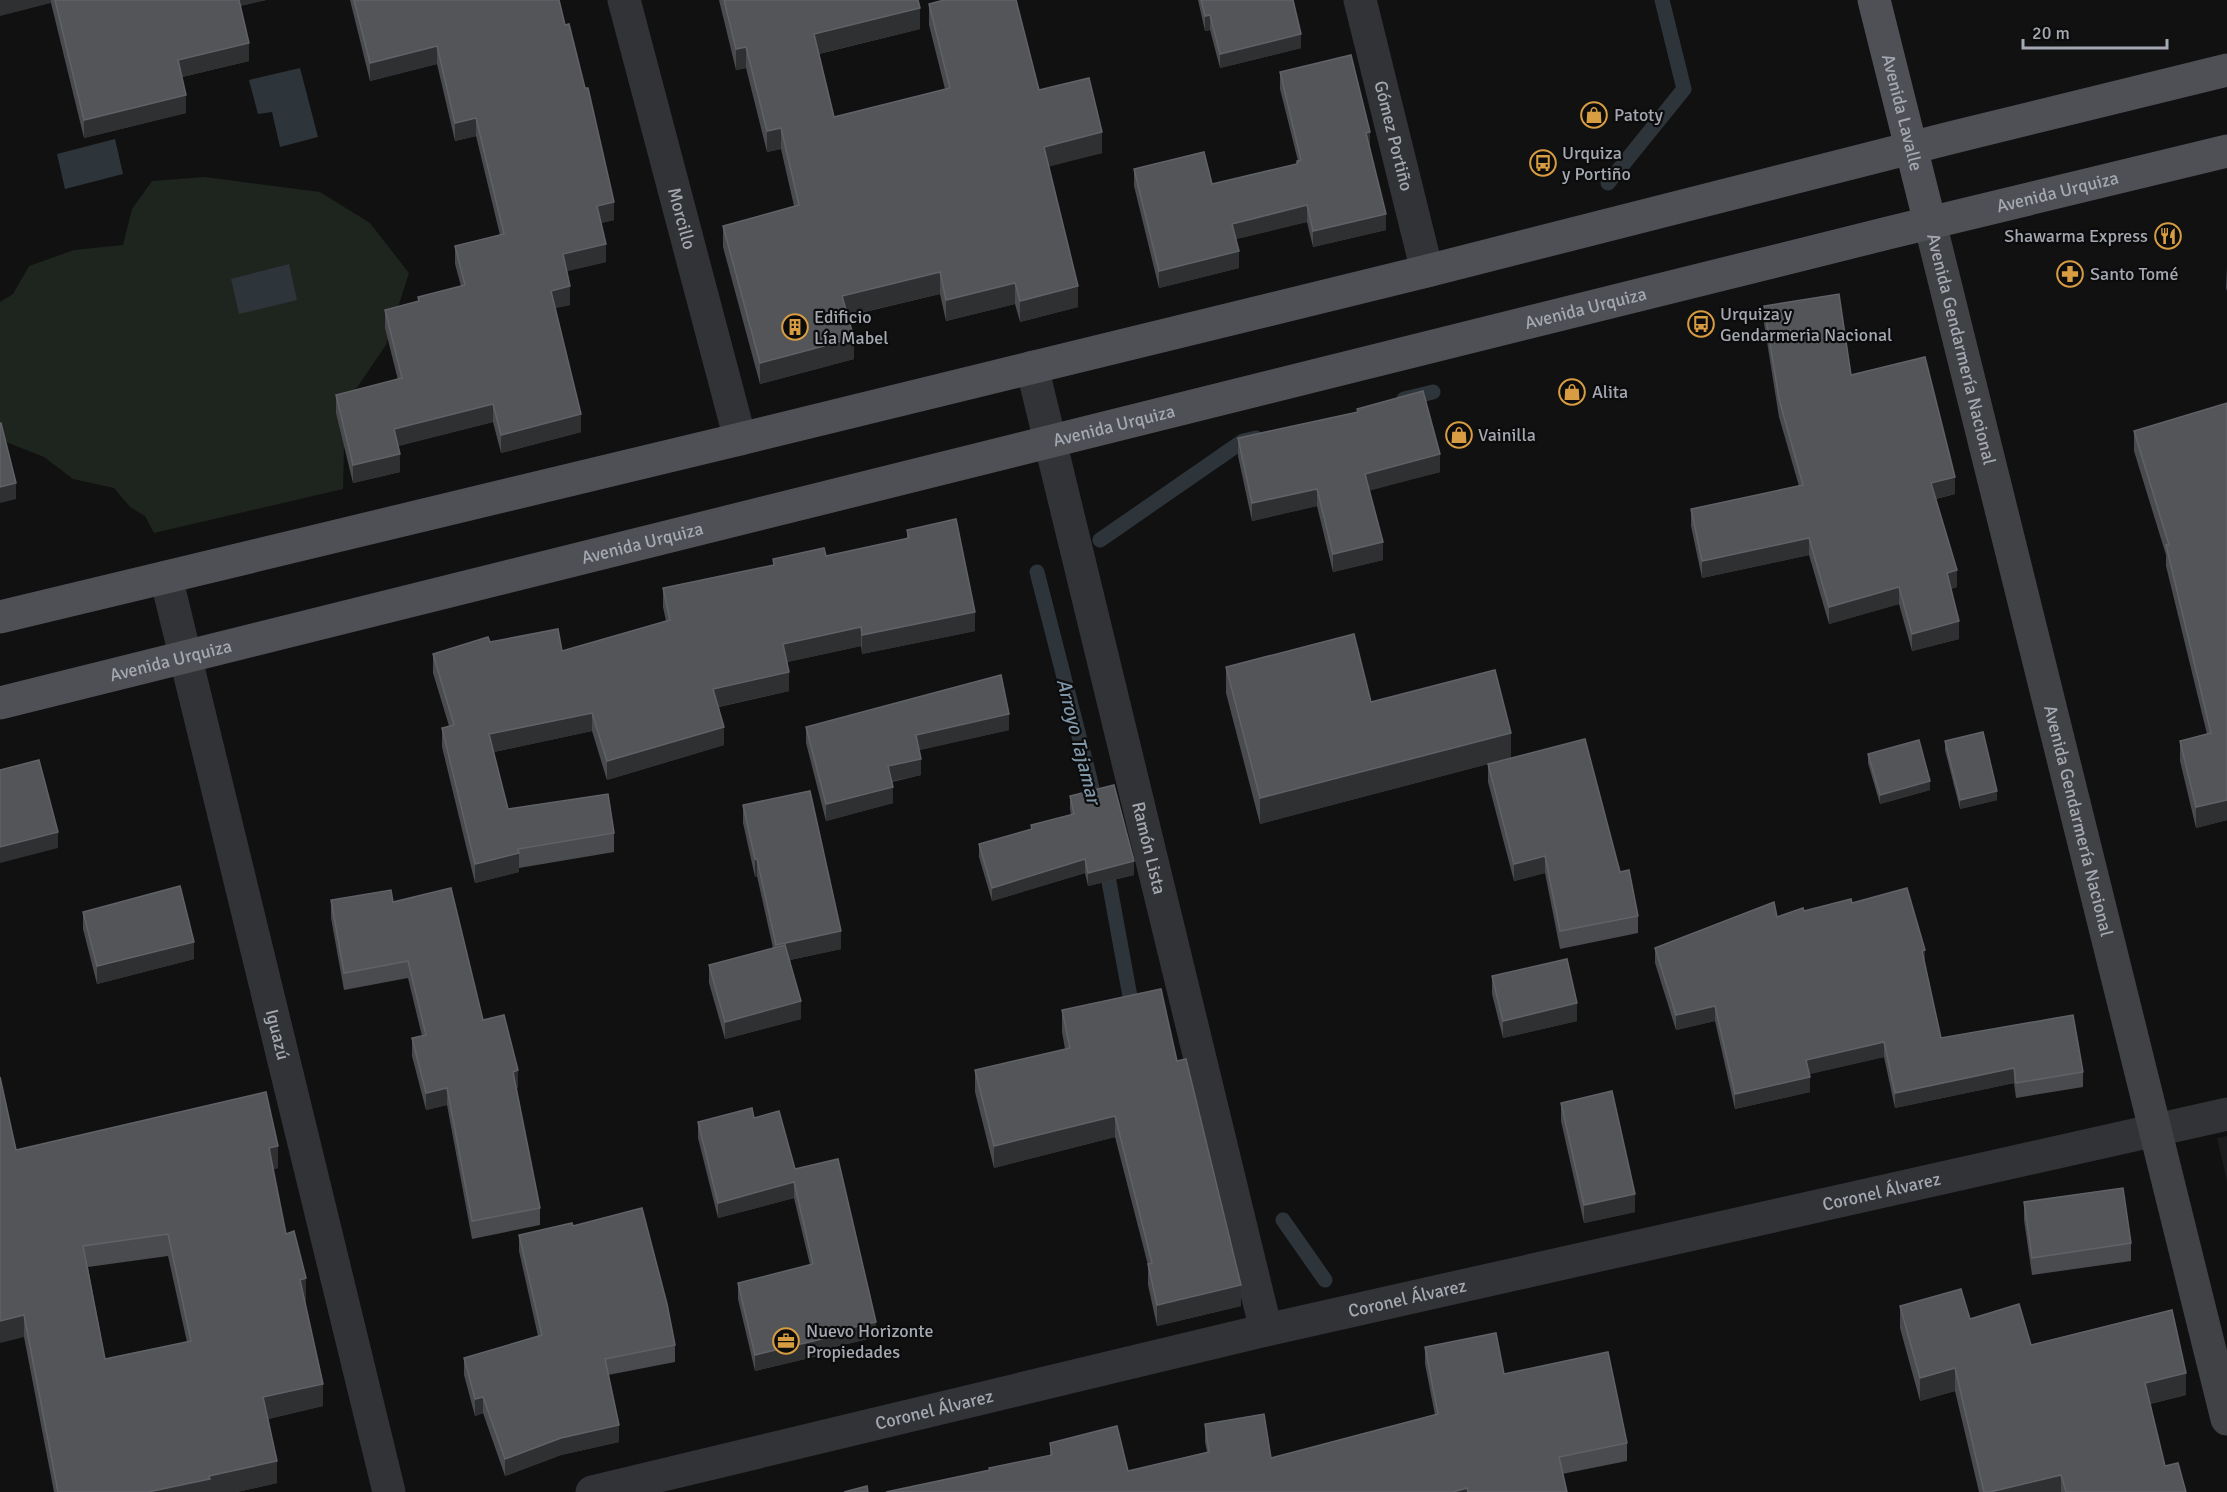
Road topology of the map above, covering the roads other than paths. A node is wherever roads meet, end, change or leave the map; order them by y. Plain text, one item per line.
1 (624, 0) edge
2 (1360, 0) edge
3 (1874, 0) edge
4 (2227, 70) edge
5 (1911, 148) junction
6 (2227, 151) edge
7 (1929, 223) junction
8 (1426, 271) junction
9 (1032, 367) junction
10 (740, 439) junction
11 (1050, 443) junction
12 (166, 577) junction
13 (0, 617) edge
14 (185, 658) junction
15 (0, 703) edge
16 (2227, 1114) edge
17 (2156, 1131) junction
18 (1266, 1330) junction
19 (2227, 1419) edge
20 (389, 1492) edge
21 (592, 1492) edge

1 - 10 street, Morcillo
2 - 8 street, Gómez Portiño
3 - 5 main road, Avenida Lavalle
4 - 5 main road
5 - 7 main road, Avenida Lavalle
5 - 8 main road
6 - 7 main road, Avenida Urquiza
7 - 11 main road, Avenida Urquiza
7 - 17 main road, Avenida Gendarmería Nacional
8 - 9 main road
9 - 10 main road
9 - 11 street, Ramón Lista
10 - 12 main road
11 - 14 main road, Avenida Urquiza
11 - 18 street, Ramón Lista
12 - 13 main road
12 - 14 street, Iguazú
14 - 15 main road, Avenida Urquiza
14 - 20 street, Iguazú
16 - 17 street, Coronel Álvarez
17 - 18 street, Coronel Álvarez
17 - 19 main road, Avenida Gendarmería Nacional
18 - 21 street, Coronel Álvarez

